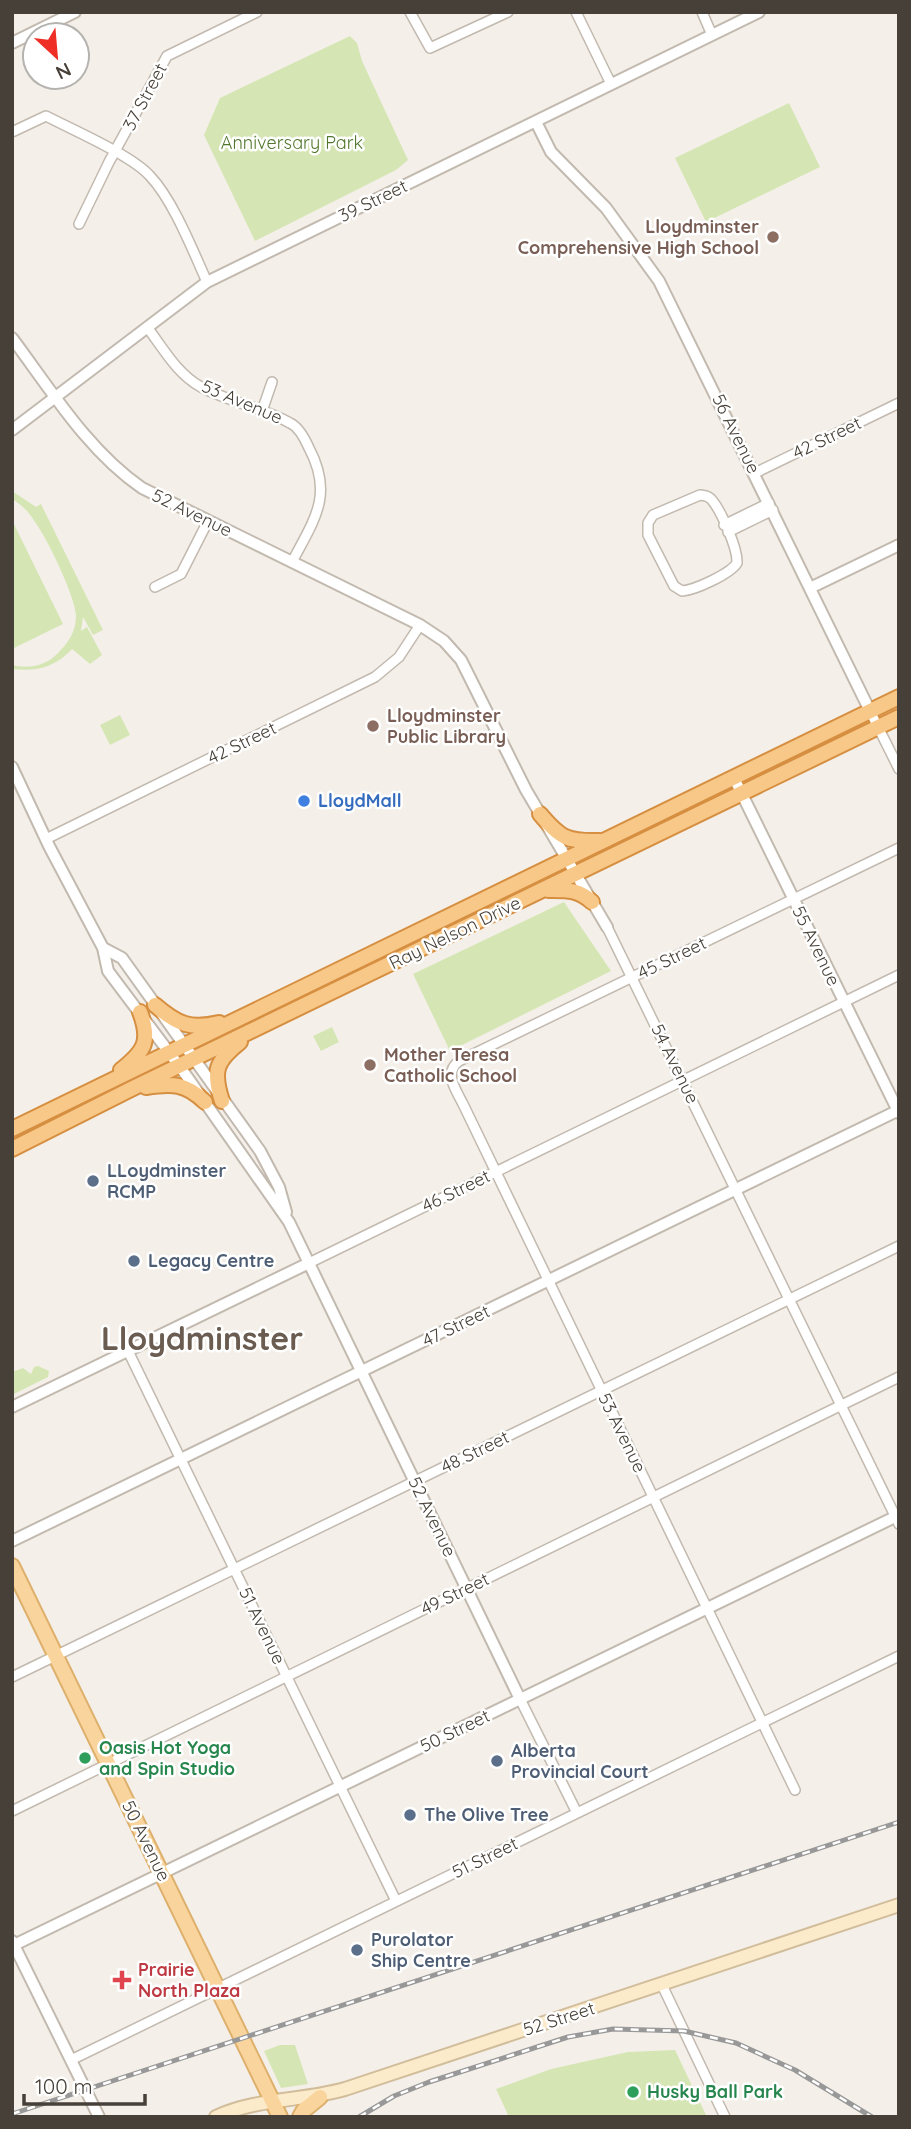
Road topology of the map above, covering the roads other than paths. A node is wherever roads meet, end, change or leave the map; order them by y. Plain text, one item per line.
1 (75, 12) edge
2 (257, 12) edge
3 (410, 12) edge
4 (508, 12) edge
5 (576, 12) edge
6 (702, 12) edge
7 (759, 12) edge
8 (712, 35) junction
9 (12, 43) edge
10 (611, 84) junction
11 (536, 122) junction
12 (12, 132) edge
13 (115, 152) junction
14 (79, 224) dead end
15 (207, 282) junction
16 (147, 327) junction
17 (12, 338) edge
18 (272, 382) dead end
19 (57, 397) junction
20 (899, 404) edge
21 (262, 411) junction
22 (12, 430) edge
23 (755, 474) junction
24 (771, 507) junction
25 (208, 521) junction
26 (726, 529) junction
27 (899, 545) edge
28 (292, 562) junction
29 (155, 587) dead end
30 (810, 588) junction
31 (420, 625) junction
32 (899, 697) edge
33 (870, 711) junction
34 (899, 716) edge
35 (878, 727) junction
36 (12, 767) edge
37 (899, 769) edge
38 (734, 778) junction
39 (741, 792) junction
40 (540, 814) junction
41 (46, 839) junction
42 (604, 841) junction
43 (899, 848) edge
44 (567, 859) junction
45 (576, 874) junction
46 (543, 891) junction
47 (793, 899) junction
48 (592, 902) junction
49 (607, 927) joint
50 (103, 948) junction
51 (305, 975) dead end
52 (899, 975) edge
53 (632, 977) junction
54 (291, 993) junction
55 (844, 1002) junction
56 (155, 1005) junction
57 (140, 1012) junction
58 (241, 1017) junction
59 (258, 1028) junction
60 (184, 1045) junction
61 (170, 1052) junction
62 (193, 1059) junction
63 (180, 1066) junction
64 (450, 1074) joint
65 (683, 1080) junction
66 (104, 1084) junction
67 (131, 1089) junction
68 (222, 1101) junction
69 (205, 1102) junction
70 (898, 1111) edge
71 (12, 1129) edge
72 (12, 1150) edge
73 (496, 1172) junction
74 (736, 1189) junction
75 (289, 1222) junction
76 (899, 1245) edge
77 (309, 1263) junction
78 (548, 1281) junction
79 (789, 1299) junction
80 (128, 1351) junction
81 (361, 1372) junction
82 (899, 1377) edge
83 (601, 1391) junction
84 (841, 1406) junction
85 (12, 1407) edge
86 (181, 1459) junction
87 (415, 1481) junction
88 (653, 1497) junction
89 (898, 1519) edge
90 (12, 1541) edge
91 (12, 1566) edge
92 (235, 1569) junction
93 (467, 1589) junction
94 (708, 1608) junction
95 (56, 1656) junction
96 (899, 1656) edge
97 (287, 1676) junction
98 (12, 1677) edge
99 (520, 1699) junction
100 (763, 1722) junction
101 (109, 1764) junction
102 (341, 1786) junction
103 (795, 1790) dead end
104 (12, 1811) edge
105 (577, 1812) junction
106 (162, 1873) junction
107 (396, 1901) junction
108 (899, 1905) edge
109 (13, 1944) edge
110 (662, 1985) junction
111 (218, 1988) junction
112 (71, 2060) junction
113 (320, 2096) junction
114 (273, 2102) junction
115 (99, 2117) edge
116 (216, 2117) edge
117 (280, 2117) edge
118 (300, 2117) edge
119 (725, 2117) edge

1 - 9 street
2 - 13 street, 37 Street
3 - 4 street
5 - 10 street
6 - 8 street
7 - 8 street, 39 Street
8 - 10 street, 39 Street
10 - 11 street, 39 Street
11 - 15 street, 39 Street
11 - 23 street, 56 Avenue
12 - 13 street
13 - 14 street, 37 Street
13 - 15 street
15 - 16 street, 39 Street
16 - 19 street, 39 Street
16 - 21 street, 53 Avenue
17 - 19 street, 52 Avenue
18 - 21 street
19 - 22 street, 39 Street
19 - 25 street, 52 Avenue
20 - 23 street, 42 Street
21 - 28 street, 53 Avenue
23 - 24 street, 56 Avenue
24 - 26 street
24 - 30 street, 56 Avenue
25 - 28 street, 52 Avenue
25 - 29 street
26 - 26 street
27 - 30 street
28 - 31 street, 52 Avenue
30 - 33 street, 56 Avenue
31 - 40 street, 54 Avenue
31 - 41 street, 42 Street
32 - 33 highway, Ray Nelson Drive
33 - 35 street, 56 Avenue
33 - 38 highway, Ray Nelson Drive
34 - 35 highway, Ray Nelson Drive
35 - 37 street, 56 Avenue
35 - 39 highway, Ray Nelson Drive
36 - 41 street, 52 Avenue
38 - 39 street, 55 Avenue
38 - 42 highway, Ray Nelson Drive
39 - 45 highway, Ray Nelson Drive
39 - 47 street, 55 Avenue
40 - 42 highway
40 - 44 street, 54 Avenue
41 - 50 street, 52 Avenue
42 - 44 highway, Ray Nelson Drive
43 - 47 street, 45 Street
44 - 45 street, 54 Avenue
44 - 54 highway, Ray Nelson Drive
45 - 46 highway, Ray Nelson Drive
45 - 48 street, 54 Avenue
46 - 48 highway
46 - 59 highway, Ray Nelson Drive
47 - 53 street, 45 Street
47 - 55 street, 55 Avenue
48 - 49 street, 54 Avenue
49 - 53 street, 54 Avenue
50 - 56 street, 52 Avenue
50 - 57 street, 52 Avenue
51 - 54 highway
52 - 55 street, 46 Street
53 - 64 street, 45 Street
53 - 65 street, 54 Avenue
54 - 58 highway, Ray Nelson Drive
55 - 65 street, 46 Street
55 - 70 street, 55 Avenue
56 - 58 highway
56 - 60 street, 52 Avenue
57 - 61 street, 52 Avenue
57 - 66 highway
58 - 60 highway, Ray Nelson Drive
59 - 62 highway, Ray Nelson Drive
59 - 68 highway
60 - 61 highway, Ray Nelson Drive
60 - 62 street, 52 Avenue
61 - 63 street, 52 Avenue
61 - 66 highway, Ray Nelson Drive
62 - 63 highway, Ray Nelson Drive
62 - 68 street, 52 Avenue
63 - 67 highway, Ray Nelson Drive
63 - 69 street, 52 Avenue
64 - 73 street, 53 Avenue
65 - 73 street, 46 Street
65 - 74 street, 54 Avenue
66 - 71 highway, Ray Nelson Drive
67 - 69 highway
67 - 72 highway, Ray Nelson Drive
68 - 75 street, 52 Avenue
69 - 75 street, 52 Avenue
70 - 74 street, 47 Street
73 - 77 street, 46 Street
73 - 78 street, 53 Avenue
74 - 78 street, 47 Street
74 - 79 street, 54 Avenue
75 - 77 street, 52 Avenue
76 - 79 street, 48 Street
77 - 80 street, 46 Street
77 - 81 street, 52 Avenue
78 - 81 street, 47 Street
78 - 83 street, 53 Avenue
79 - 83 street, 48 Street
79 - 84 street, 54 Avenue
80 - 85 street, 46 Street
80 - 86 street, 51 Avenue
81 - 86 street, 47 Street
81 - 87 street, 52 Avenue
82 - 84 street, 49 Street
83 - 87 street, 48 Street
83 - 88 street, 53 Avenue
84 - 88 street, 49 Street
84 - 89 street, 54 Avenue
86 - 90 street, 47 Street
86 - 92 street, 51 Avenue
87 - 92 street, 48 Street
87 - 93 street, 52 Avenue
88 - 93 street, 49 Street
88 - 94 street, 53 Avenue
89 - 94 street, 50 Street
91 - 95 main road, 50 Avenue
92 - 95 street, 48 Street
92 - 97 street, 51 Avenue
93 - 97 street, 49 Street
93 - 99 street, 52 Avenue
94 - 99 street, 50 Street
94 - 100 street, 53 Avenue
95 - 98 street, 48 Street
95 - 101 main road, 50 Avenue
96 - 100 street, 51 Street
97 - 101 street, 49 Street
97 - 102 street, 51 Avenue
99 - 102 street, 50 Street
99 - 105 street, 52 Avenue
100 - 103 street, 53 Avenue
100 - 105 street, 51 Street
101 - 104 street, 49 Street
101 - 106 main road, 50 Avenue
102 - 106 street, 50 Street
102 - 107 street, 51 Avenue
105 - 107 street, 51 Street
106 - 109 street, 50 Street
106 - 111 main road, 50 Avenue
107 - 111 street, 51 Street
108 - 110 main road, 52 Street
109 - 112 street
110 - 113 main road, 52 Street
110 - 119 street
111 - 112 street, 51 Street
111 - 114 main road, 50 Avenue
112 - 115 street
113 - 114 main road, 52 Street
113 - 118 main road
114 - 116 main road, 52 Street
114 - 117 main road, 50 Avenue

